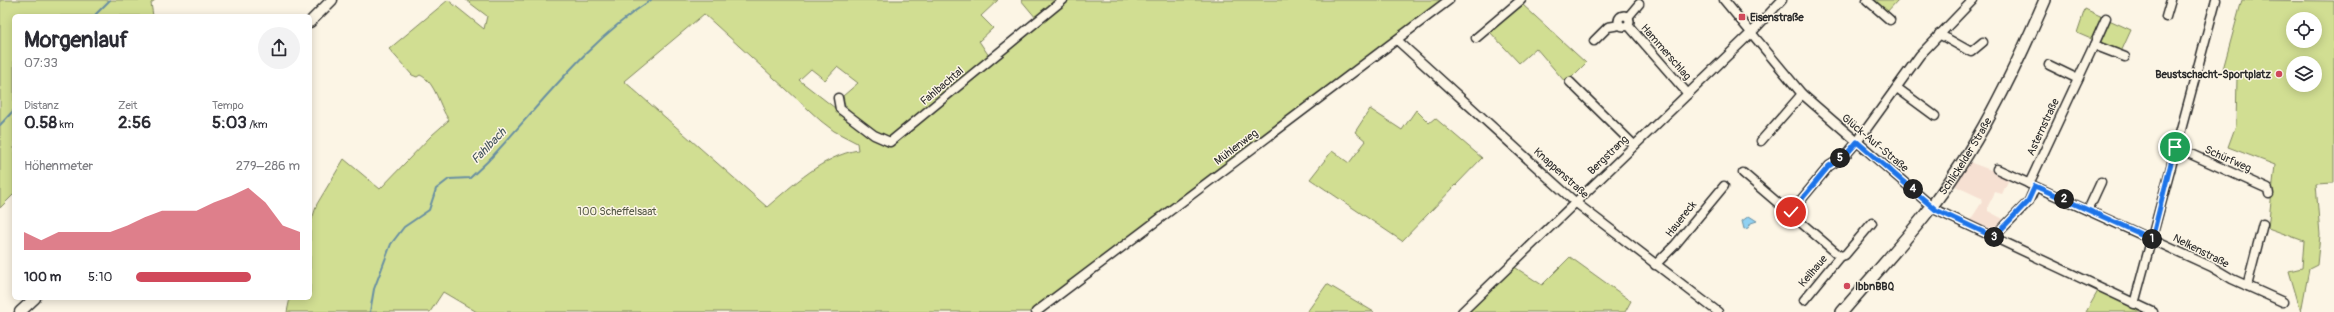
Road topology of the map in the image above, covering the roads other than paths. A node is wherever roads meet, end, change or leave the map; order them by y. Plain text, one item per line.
1 (332, 0) edge
2 (1064, 0) edge
3 (1449, 0) edge
4 (1521, 0) edge
5 (1724, 0) edge
6 (1782, 0) edge
7 (1866, 0) edge
8 (1973, 0) edge
9 (2045, 0) edge
10 (2171, 0) edge
11 (2216, 0) edge
12 (1640, 4) dead end
13 (2166, 17) dead end
14 (2106, 18) dead end
15 (312, 20) edge
16 (1890, 20) dead end
17 (1625, 22) junction
18 (1752, 32) junction
19 (1939, 34) junction
20 (1476, 38) dead end
21 (1397, 40) junction
22 (1594, 41) dead end
23 (1983, 42) dead end
24 (2094, 44) junction
25 (2125, 58) dead end
26 (2048, 65) dead end
27 (2078, 79) junction
28 (1570, 82) dead end
29 (1897, 88) junction
30 (1688, 94) junction
31 (1802, 94) junction
32 (838, 98) dead end
33 (1935, 116) dead end
34 (1760, 141) dead end
35 (1857, 142) junction
36 (1634, 145) junction
37 (2175, 147) junction
38 (1997, 169) dead end
39 (1743, 173) dead end
40 (2101, 182) dead end
41 (2032, 185) junction
42 (1724, 186) dead end
43 (2269, 194) dead end
44 (1576, 202) junction
45 (1932, 205) junction
46 (2088, 210) junction
47 (1791, 212) junction
48 (1872, 223) dead end
49 (2263, 224) dead end
50 (1994, 237) junction
51 (2152, 239) junction
52 (1840, 256) junction
53 (1655, 265) junction
54 (2246, 286) junction
55 (33, 300) edge
56 (1804, 300) dead end
57 (2283, 302) dead end
58 (2134, 304) junction
59 (20, 312) edge
60 (1036, 312) edge
61 (1462, 312) edge
62 (1718, 312) edge
63 (1842, 312) edge
64 (2153, 312) edge

1 - 15 street
2 - 32 street, Fahlbachtal
3 - 21 street, Mühlenweg
4 - 20 street
5 - 18 street, Glück-Auf-Straße
6 - 18 street
7 - 16 street
8 - 19 street
9 - 45 main road, Schlickelder Straße
10 - 13 street
11 - 37 street
12 - 17 street
14 - 24 street, Asternstraße
17 - 22 street
17 - 30 street, Hammerschlag
18 - 30 street, Bergstrang
18 - 31 street, Glück-Auf-Straße
19 - 23 street
19 - 29 street
21 - 44 street, Knappenstraße
21 - 60 street, Mühlenweg
24 - 25 street
24 - 27 street, Asternstraße
26 - 27 street
27 - 41 street, Asternstraße
28 - 36 street
29 - 33 street
29 - 35 street
30 - 36 street, Bergstrang
31 - 34 street
31 - 35 street, Glück-Auf-Straße
35 - 45 street, Glück-Auf-Straße
35 - 47 street
36 - 44 street, Bergstrang
37 - 43 street, Schürfweg
37 - 51 street
38 - 41 street, Nelkenstraße
39 - 47 street, Keilhaue
40 - 46 street
41 - 46 street, Nelkenstraße
41 - 50 street
42 - 53 street, Hauereck
44 - 53 street, Knappenstraße
44 - 61 street, Bergstrang
45 - 50 street, Glück-Auf-Straße
45 - 63 main road, Schlickelder Straße
46 - 51 street, Nelkenstraße
47 - 52 street, Keilhaue
48 - 52 street, Keilhaue
49 - 54 street
50 - 58 street, Glück-Auf-Straße
51 - 54 street, Nelkenstraße
51 - 58 street
52 - 56 street, Keilhaue
53 - 62 street, Knappenstraße
54 - 57 street, Nelkenstraße
55 - 59 street
58 - 64 street, Glück-Auf-Straße

